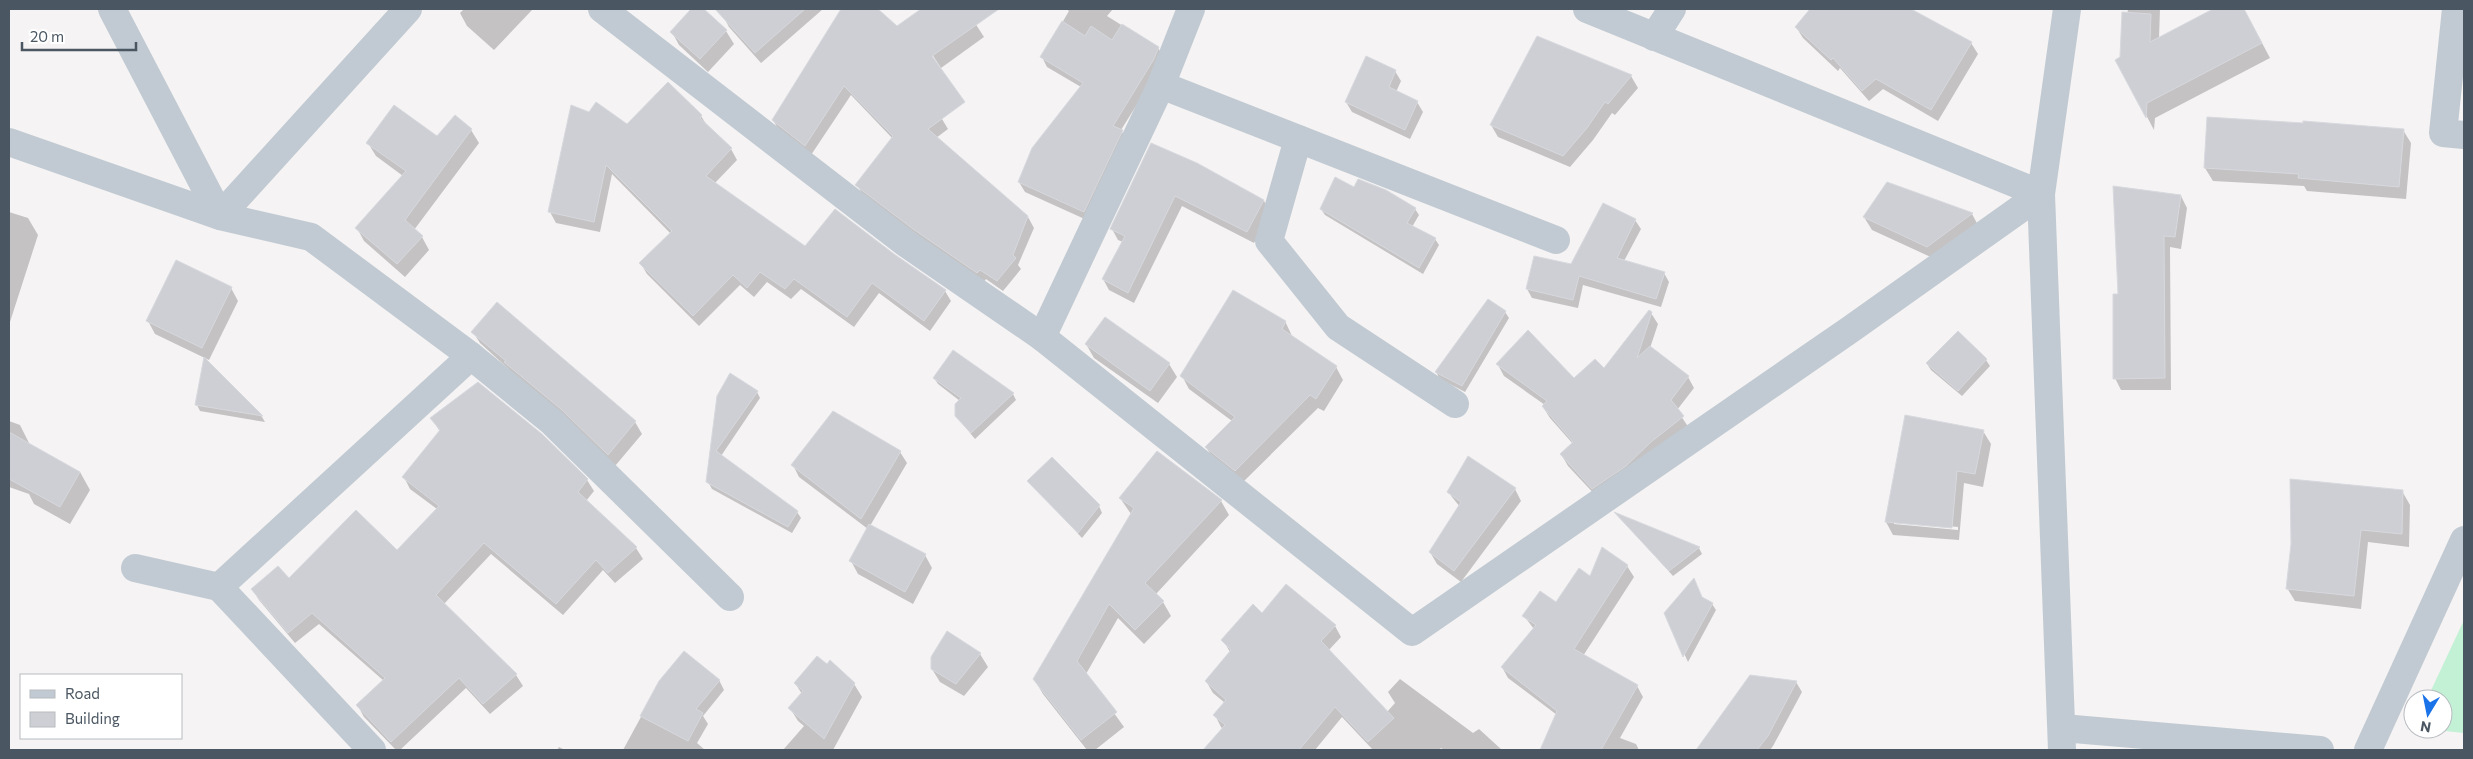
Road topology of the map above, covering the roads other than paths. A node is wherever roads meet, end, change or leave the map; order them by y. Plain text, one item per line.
1 (112, 9) edge
2 (408, 9) edge
3 (602, 9) edge
4 (1191, 9) edge
5 (1587, 9) edge
6 (1672, 9) edge
7 (2067, 9) edge
8 (2456, 9) edge
9 (1654, 37) junction
10 (1161, 85) junction
11 (2464, 135) edge
12 (1298, 139) junction
13 (9, 142) edge
14 (2041, 194) junction
15 (220, 216) junction
16 (1556, 240) dead end
17 (1042, 337) junction
18 (471, 356) junction
19 (1455, 404) dead end
20 (2464, 540) edge
21 (135, 568) dead end
22 (219, 587) junction
23 (730, 597) dead end
24 (2062, 739) edge
25 (372, 750) edge
26 (2320, 750) edge
27 (2368, 750) edge

1 - 15 street
2 - 15 street
3 - 17 street
4 - 10 street
5 - 9 street
6 - 9 street
7 - 14 street
8 - 11 street
9 - 14 street
10 - 12 street
10 - 17 street
12 - 16 street
12 - 19 street
13 - 15 street
14 - 17 street
14 - 24 street
15 - 18 street
18 - 22 street
18 - 23 street
20 - 27 street
21 - 22 street
22 - 25 street
24 - 26 street

